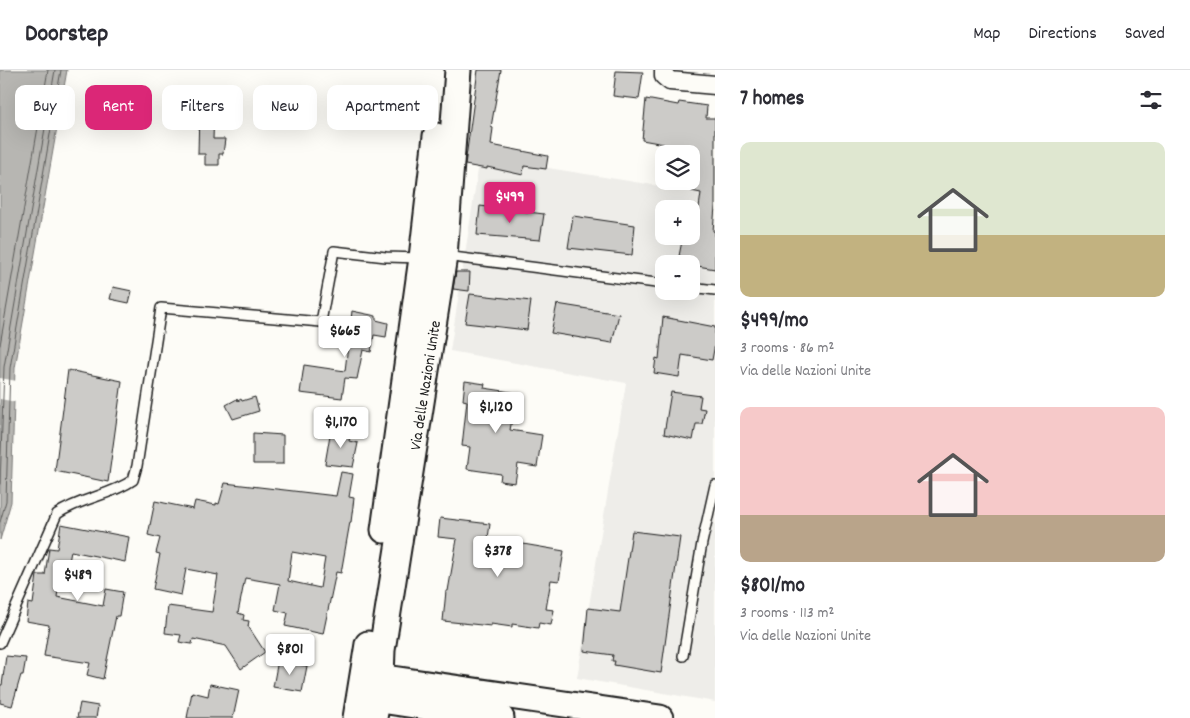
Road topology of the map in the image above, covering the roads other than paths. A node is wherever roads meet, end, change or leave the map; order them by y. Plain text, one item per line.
1 (441, 70) edge
2 (458, 70) edge
3 (664, 70) edge
4 (715, 85) edge
5 (433, 257) junction
6 (655, 283) edge
7 (700, 288) edge
8 (715, 290) edge
9 (715, 485) edge
10 (0, 643) edge
11 (683, 656) dead end
12 (368, 697) edge
13 (501, 718) edge
14 (660, 718) edge

1 - 5 street, Via delle Nazioni Unite
2 - 5 street, Via delle Nazioni Unite
3 - 4 street
5 - 6 lane
5 - 10 lane
5 - 12 street, Via delle Nazioni Unite
7 - 8 lane
9 - 11 lane
12 - 13 street
12 - 14 street

